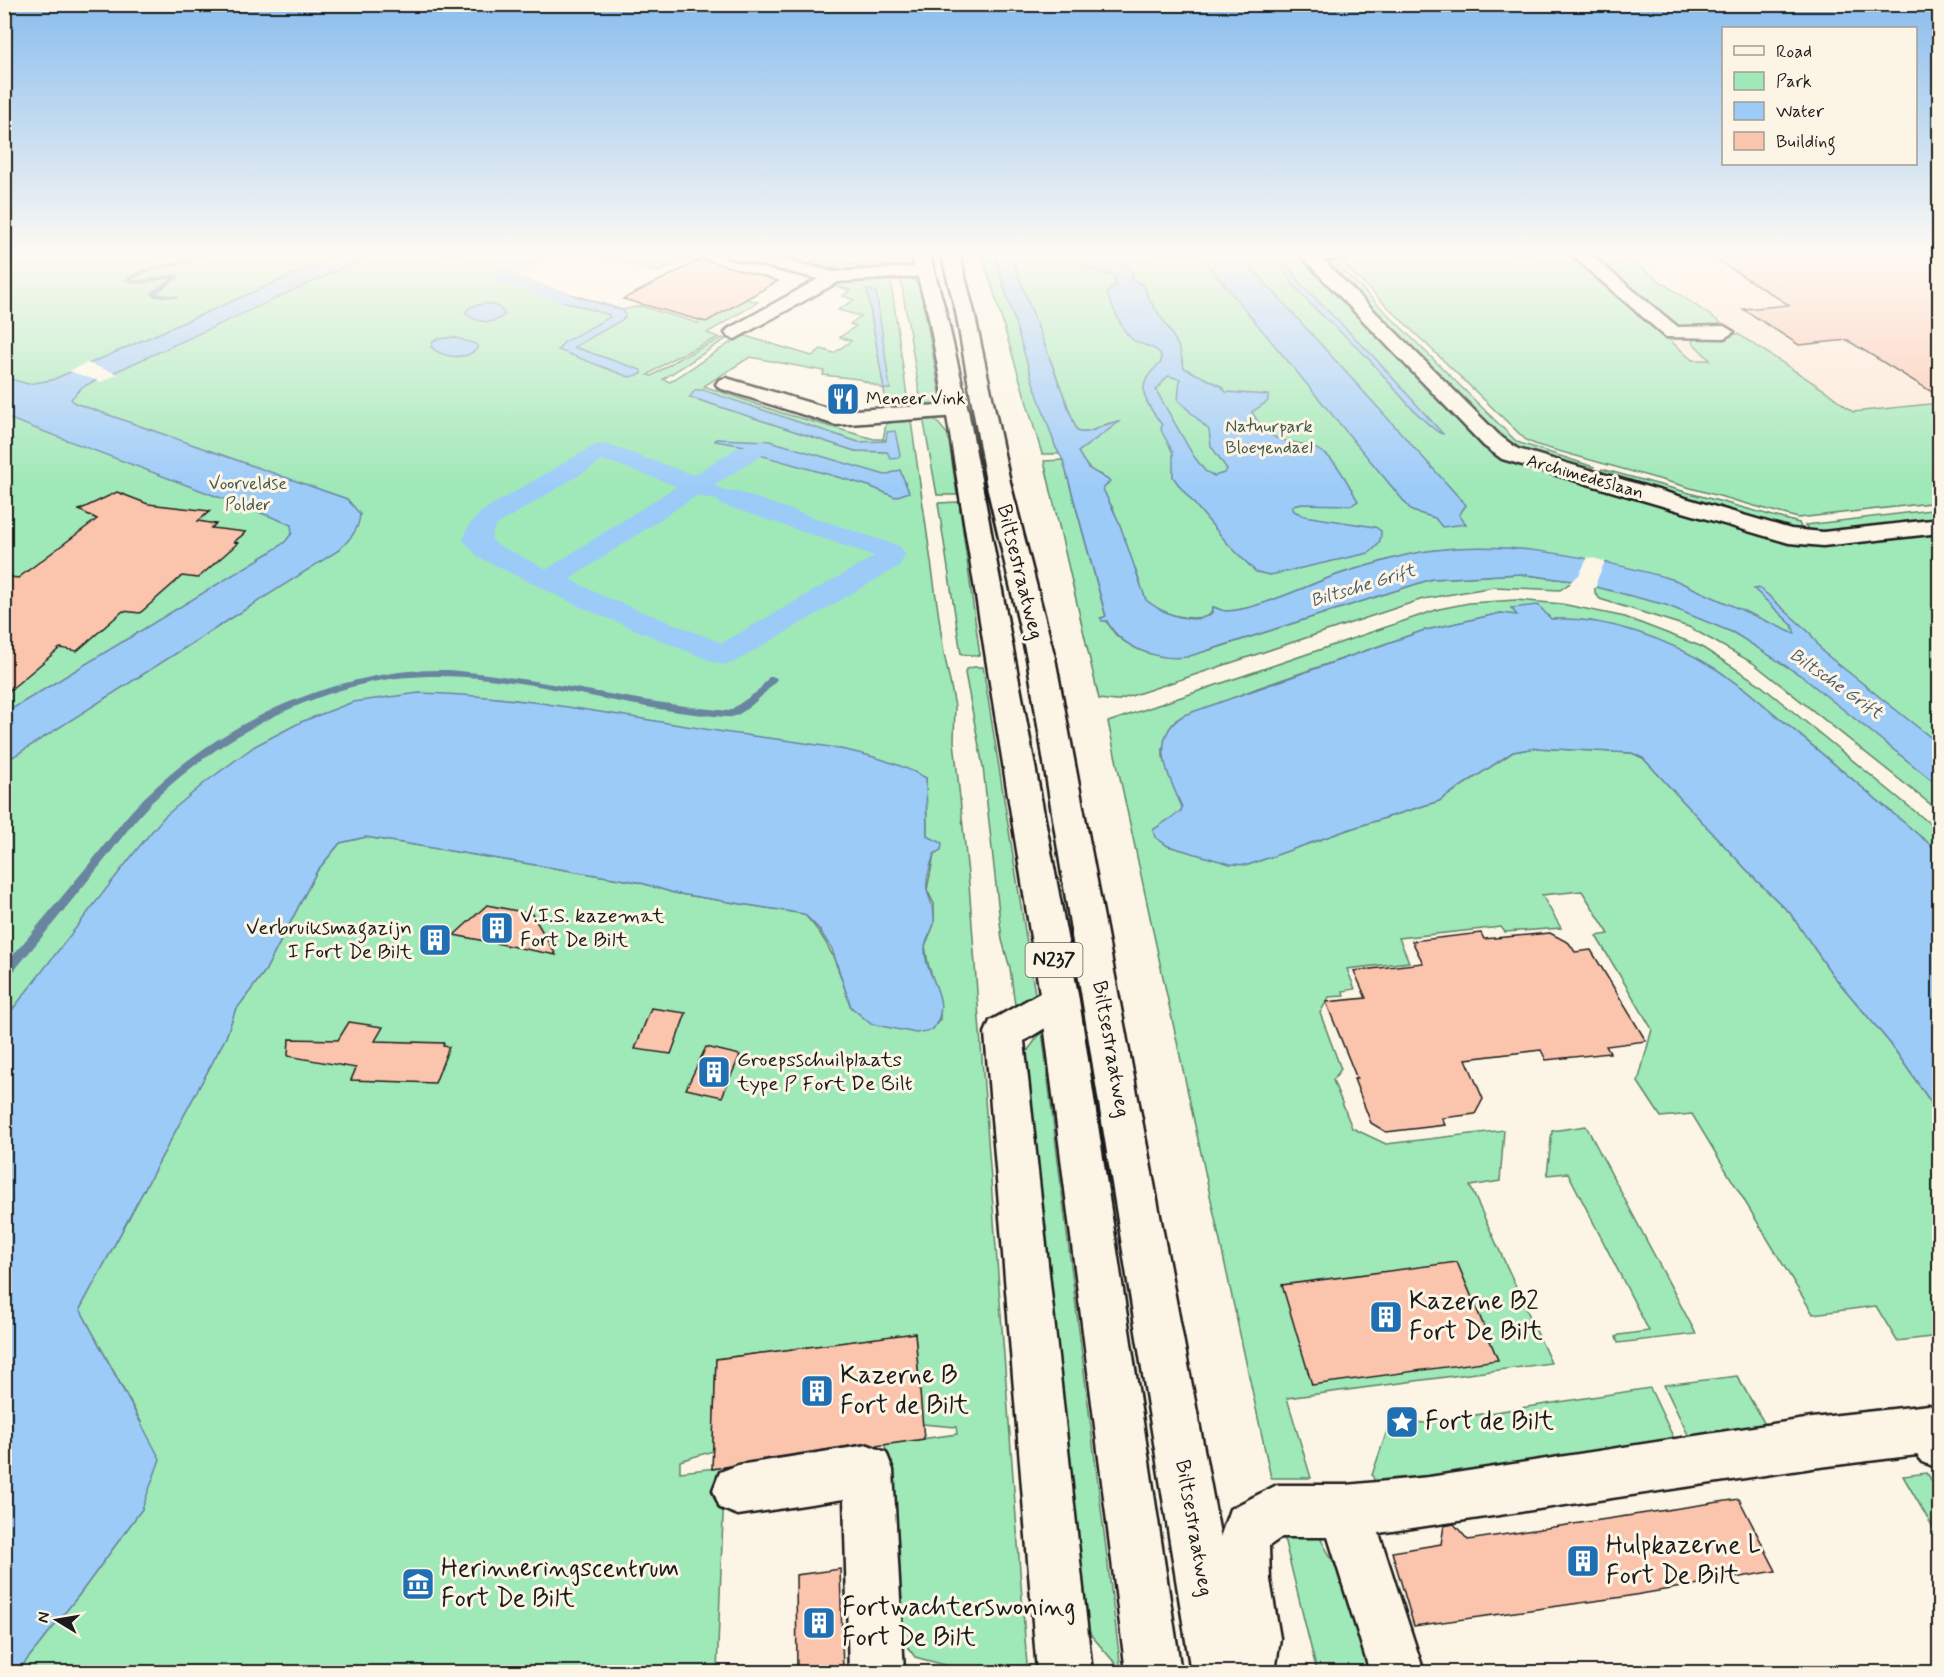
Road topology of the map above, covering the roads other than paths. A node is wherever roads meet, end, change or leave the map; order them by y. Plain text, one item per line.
1 (738, 331) edge
2 (939, 331) edge
3 (969, 331) edge
4 (1383, 331) edge
5 (1671, 331) edge
6 (1724, 332) dead end
7 (735, 333) dead end
8 (726, 384) dead end
9 (957, 410) junction
10 (1940, 526) edge
11 (1060, 1000) junction
12 (1940, 1445) edge
13 (738, 1490) dead end
14 (1346, 1511) junction
15 (877, 1672) edge
16 (1065, 1672) edge
17 (1154, 1672) edge
18 (1218, 1672) edge
19 (1248, 1672) edge
20 (1397, 1672) edge

1 - 7 main road
2 - 9 main road, Biltsestraatweg / N237
3 - 18 main road, Biltsestraatweg / N237
4 - 10 main road, Archimedeslaan
5 - 6 main road
8 - 9 main road
9 - 11 main road, Biltsestraatweg / N237
11 - 16 main road, Biltsestraatweg
11 - 17 main road, Biltsestraatweg / N237
12 - 14 main road
13 - 15 main road
14 - 19 main road
14 - 20 main road

